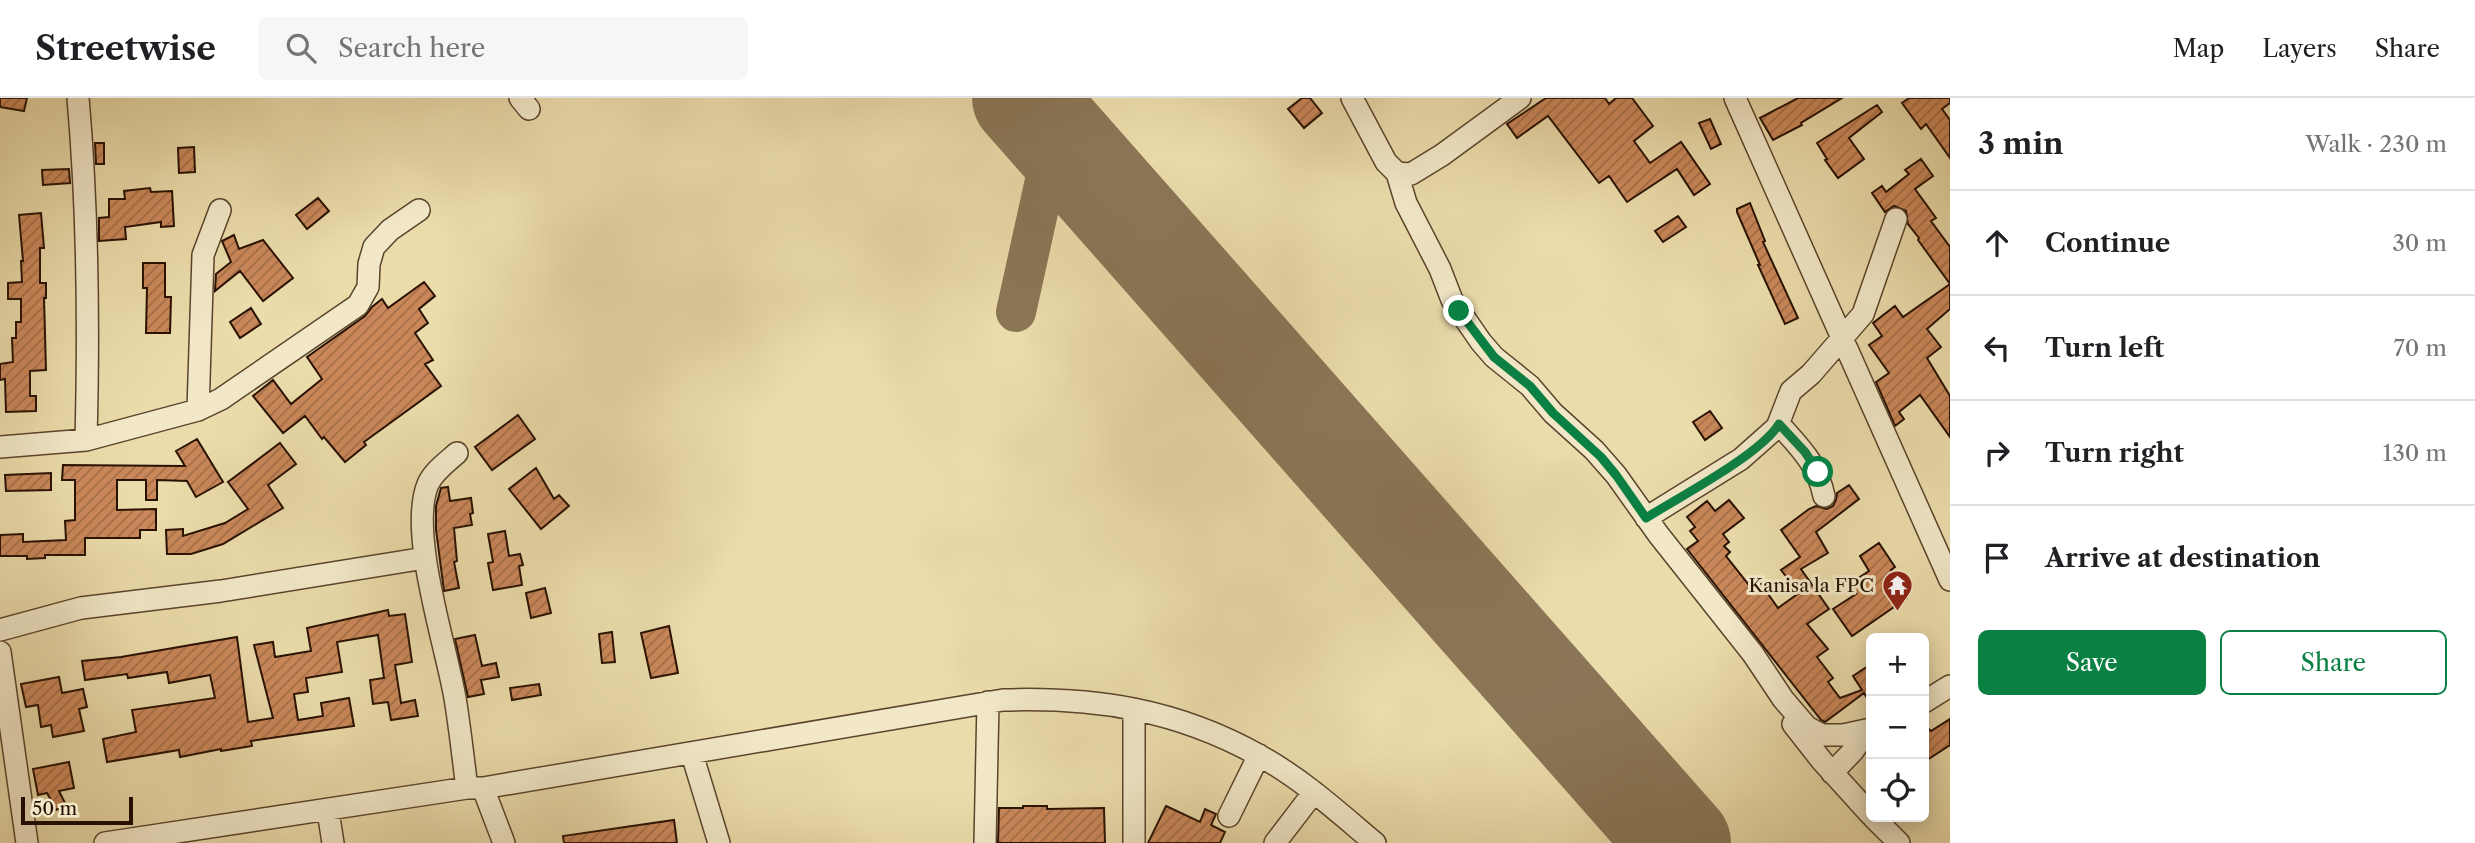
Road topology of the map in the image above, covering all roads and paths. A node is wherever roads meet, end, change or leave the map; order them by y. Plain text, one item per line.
1 (78, 98) edge
2 (1352, 98) edge
3 (1520, 98) edge
4 (1735, 98) edge
5 (1396, 173) junction
6 (220, 210) dead end
7 (419, 210) dead end
8 (1896, 219) dead end
9 (1841, 338) junction
10 (198, 410) junction
11 (1779, 424) junction
12 (86, 440) junction
13 (0, 447) edge
14 (457, 453) dead end
15 (1824, 496) dead end
16 (1646, 518) junction
17 (425, 558) junction
18 (1950, 580) edge
19 (0, 630) edge
20 (0, 652) edge
21 (1950, 686) edge
22 (1783, 699) junction
23 (1929, 699) edge
24 (988, 702) junction
25 (1134, 709) junction
26 (1866, 731) edge
27 (1866, 734) edge
28 (692, 754) junction
29 (1259, 755) junction
30 (1832, 773) junction
31 (475, 788) junction
32 (1314, 792) junction
33 (1866, 810) edge
34 (328, 811) junction
35 (1229, 816) dead end
36 (1878, 822) edge
37 (27, 843) edge
38 (106, 843) edge
39 (332, 843) edge
40 (504, 843) edge
41 (719, 843) edge
42 (985, 843) edge
43 (1134, 843) edge
44 (1275, 843) edge
45 (1375, 843) edge
46 (1899, 843) edge

1 - 12 street
2 - 5 street
3 - 5 street
4 - 9 street
5 - 16 street
6 - 10 street
7 - 10 street
8 - 9 street
9 - 11 street
9 - 18 street
10 - 12 street
11 - 15 street
11 - 16 street
12 - 13 street
14 - 17 street
16 - 22 street
17 - 19 street
17 - 31 street
20 - 37 street
21 - 23 street
22 - 26 street
22 - 30 street
24 - 25 street
24 - 28 street
24 - 42 street
25 - 29 street
25 - 43 street
27 - 30 street
28 - 31 street
28 - 41 street
29 - 32 street
29 - 35 street
30 - 33 street
31 - 34 street
31 - 40 street
32 - 44 street
32 - 45 street
34 - 38 street
34 - 39 street
36 - 46 street

